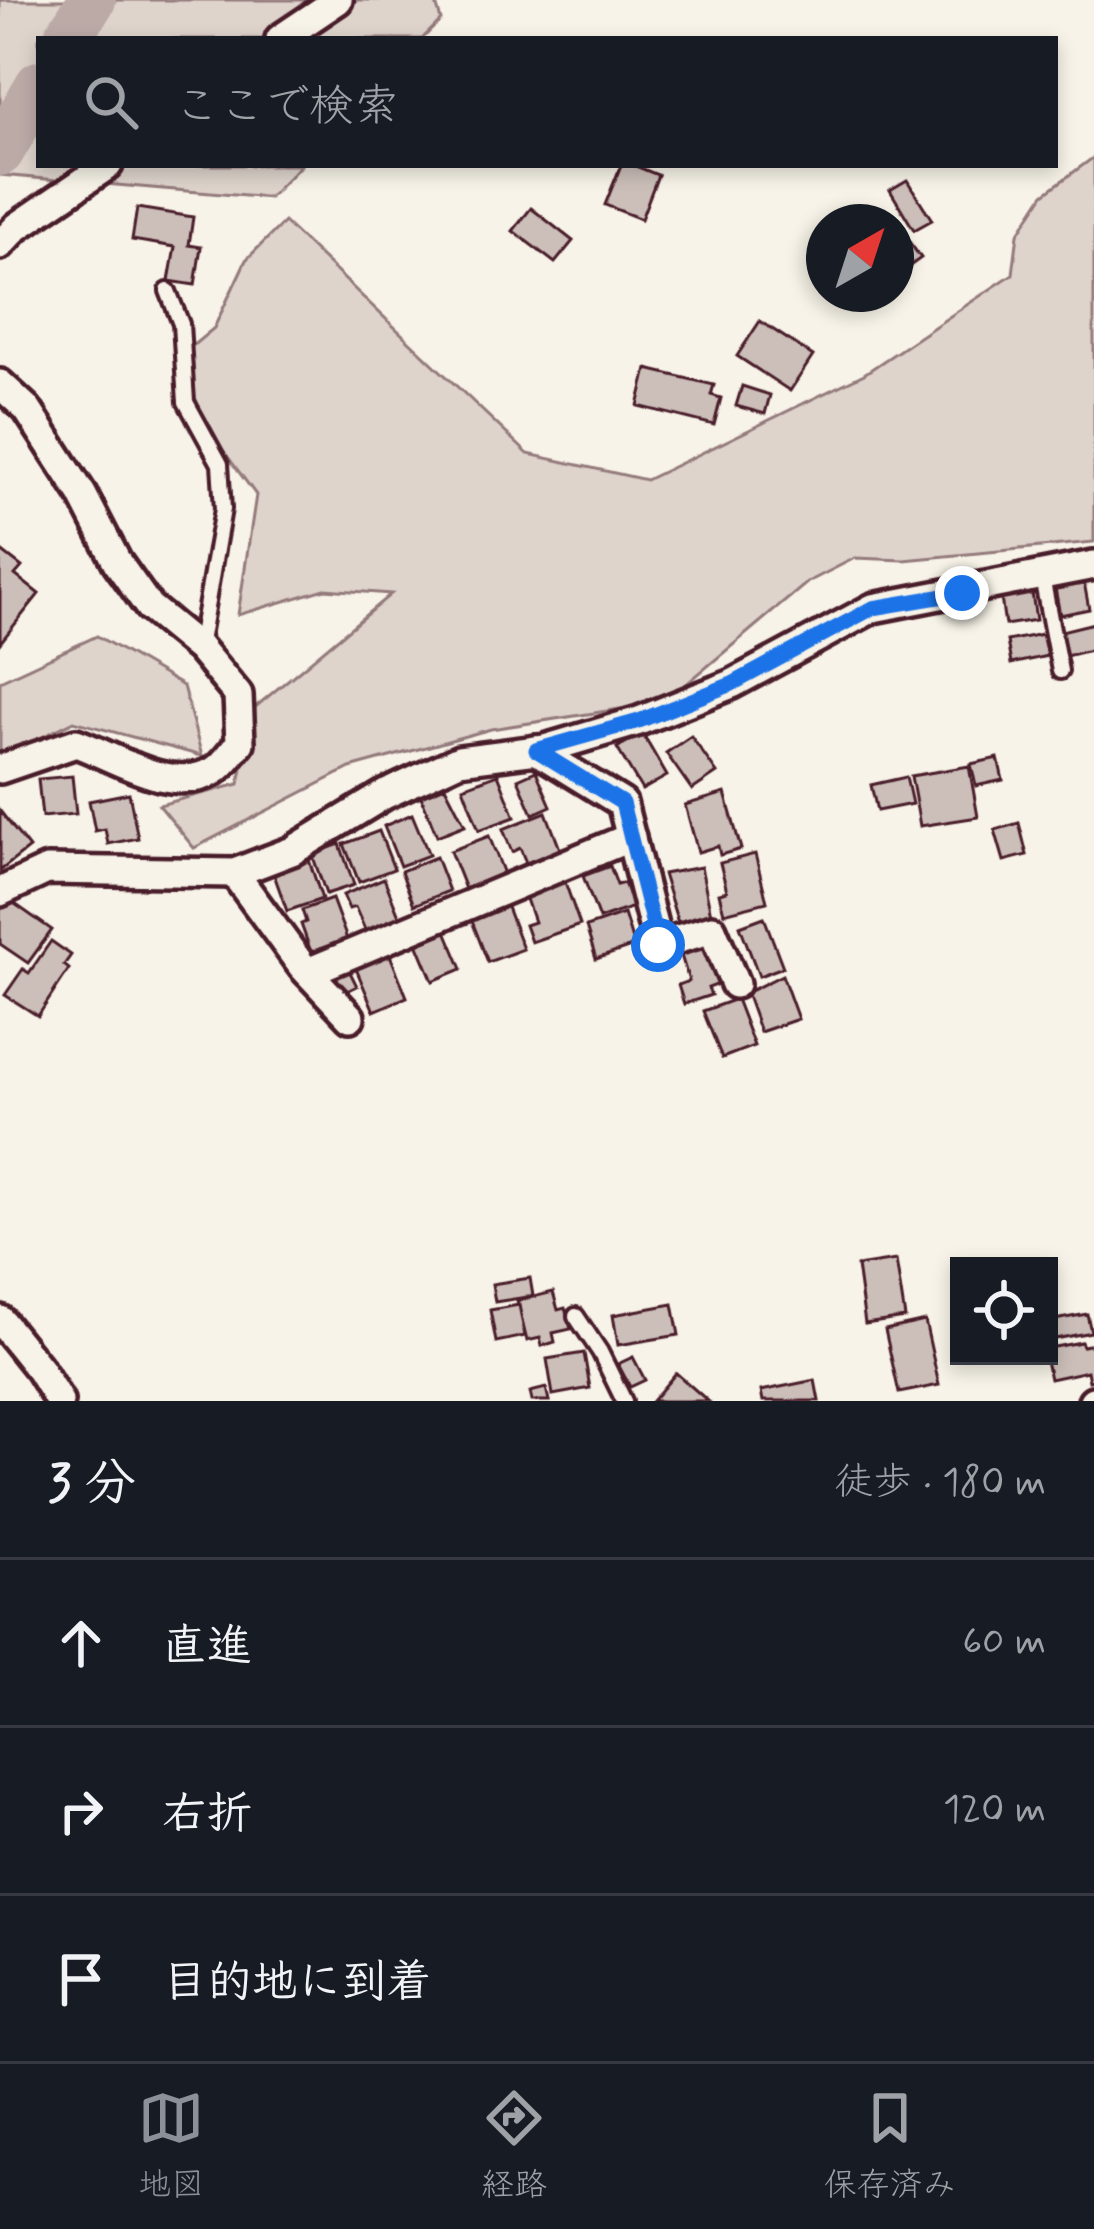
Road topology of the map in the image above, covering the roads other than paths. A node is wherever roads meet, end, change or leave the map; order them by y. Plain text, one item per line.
1 (338, 0) edge
2 (284, 36) edge
3 (104, 168) edge
4 (0, 245) edge
5 (168, 291) dead end
6 (0, 384) edge
7 (1094, 566) edge
8 (1042, 577) junction
9 (199, 649) junction
10 (1060, 671) dead end
11 (536, 750) junction
12 (0, 770) edge
13 (631, 837) junction
14 (234, 873) junction
15 (0, 892) edge
16 (308, 972) junction
17 (735, 984) dead end
18 (350, 1017) dead end
19 (576, 1316) dead end
20 (0, 1320) edge
21 (58, 1401) edge
22 (624, 1401) edge

1 - 2 street
3 - 4 street
5 - 9 lane
6 - 9 street
7 - 8 street
8 - 10 lane
8 - 11 street
9 - 12 street
11 - 13 street
11 - 14 street
13 - 16 street
13 - 17 street
14 - 15 street
14 - 16 street
16 - 18 street
19 - 22 lane
20 - 21 street

